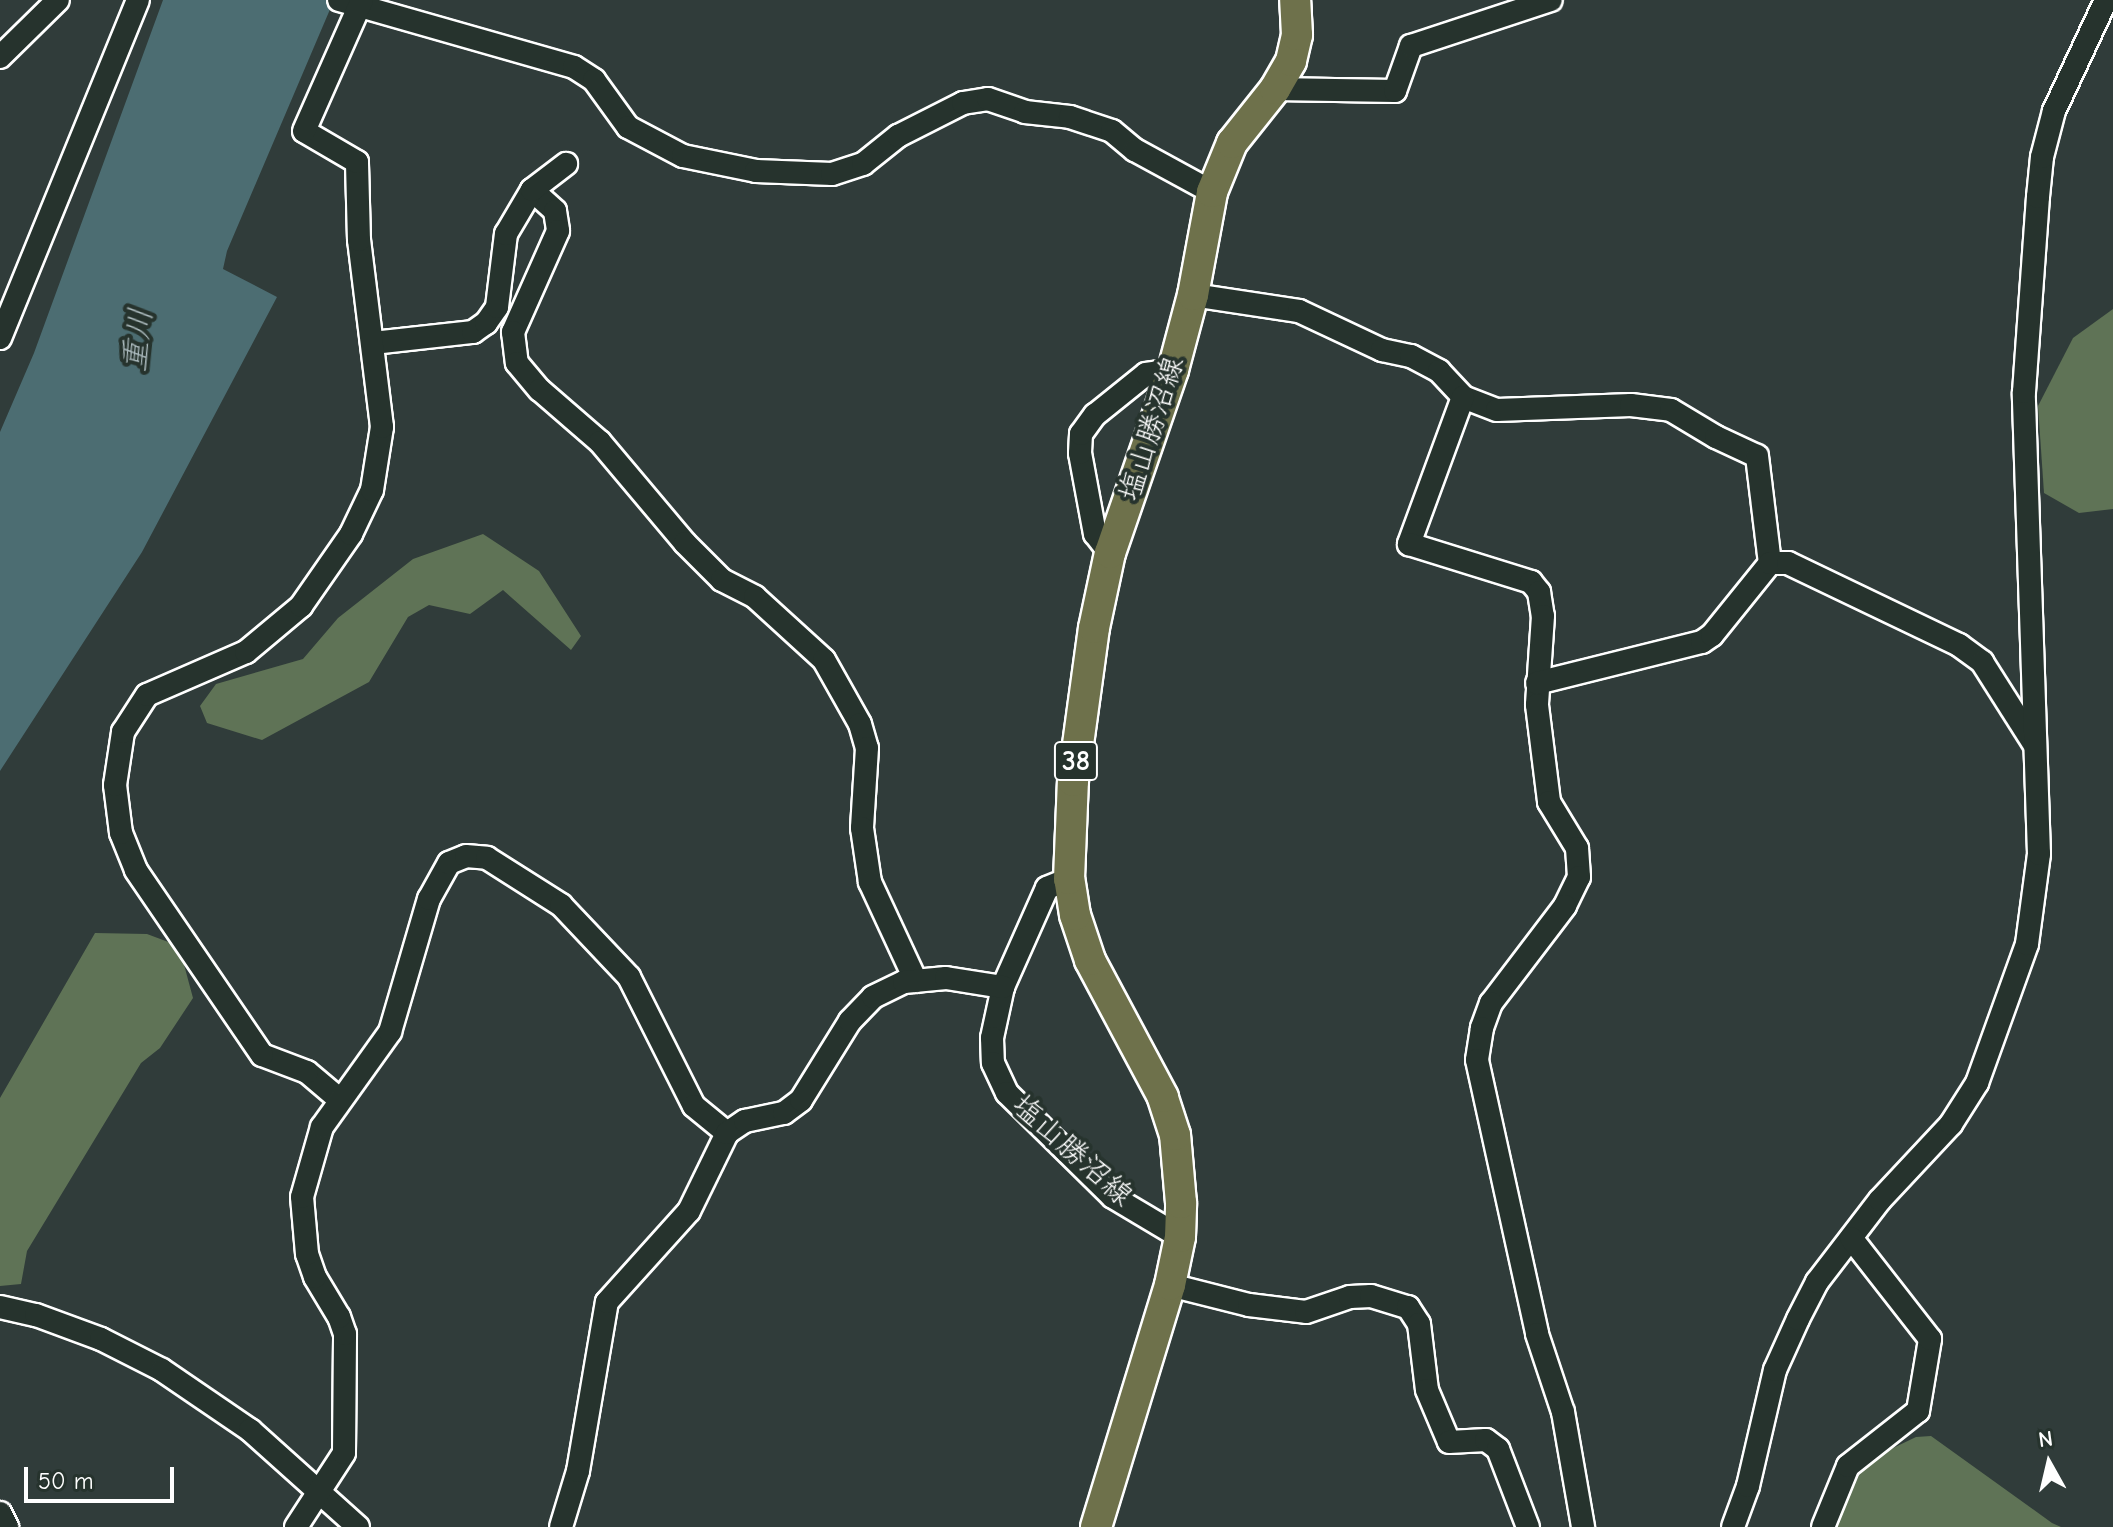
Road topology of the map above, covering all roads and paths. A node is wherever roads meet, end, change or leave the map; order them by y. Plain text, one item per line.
1 (58, 0) edge
2 (138, 0) edge
3 (1295, 0) edge
4 (1551, 0) edge
5 (2106, 0) edge
6 (353, 3) edge
7 (0, 57) edge
8 (1275, 89) junction
9 (566, 164) dead end
10 (532, 190) junction
11 (1212, 192) junction
12 (1193, 295) junction
13 (0, 338) edge
14 (373, 343) junction
15 (1173, 370) junction
16 (1463, 397) junction
17 (1110, 553) junction
18 (1770, 563) junction
19 (1537, 683) junction
20 (2035, 745) junction
21 (1069, 879) junction
22 (916, 981) junction
23 (1003, 987) junction
24 (339, 1099) junction
25 (727, 1133) junction
26 (1180, 1237) junction
27 (1851, 1238) junction
28 (1170, 1285) junction
29 (0, 1307) edge
30 (319, 1489) junction
31 (0, 1513) edge
32 (7, 1527) edge
33 (296, 1527) edge
34 (358, 1527) edge
35 (561, 1527) edge
36 (1096, 1527) edge
37 (1528, 1527) edge
38 (1583, 1527) edge
39 (1733, 1527) edge
40 (1823, 1527) edge

1 - 7 street
2 - 13 street
3 - 8 main road, 塩山勝沼線 / 38
4 - 8 street
5 - 20 street
6 - 11 street
6 - 14 street
8 - 11 main road, 塩山勝沼線 / 38
9 - 10 street
10 - 14 street
10 - 22 street
11 - 12 main road, 塩山勝沼線 / 38
12 - 15 main road, 塩山勝沼線 / 38
12 - 16 street
14 - 24 street
15 - 17 main road, 塩山勝沼線 / 38
15 - 17 street
16 - 18 street
16 - 19 street
17 - 21 main road, 塩山勝沼線 / 38
18 - 19 street
18 - 20 street
19 - 38 street
20 - 27 street
21 - 23 street, 塩山勝沼線
21 - 26 main road, 塩山勝沼線 / 38
22 - 23 street
22 - 25 street
23 - 26 street, 塩山勝沼線
24 - 25 street
24 - 30 street
25 - 35 street
26 - 28 main road, 塩山勝沼線 / 38
27 - 39 street
27 - 40 street
28 - 36 main road, 塩山勝沼線 / 38
28 - 37 street
29 - 30 street
30 - 33 street
30 - 34 street
31 - 32 street

